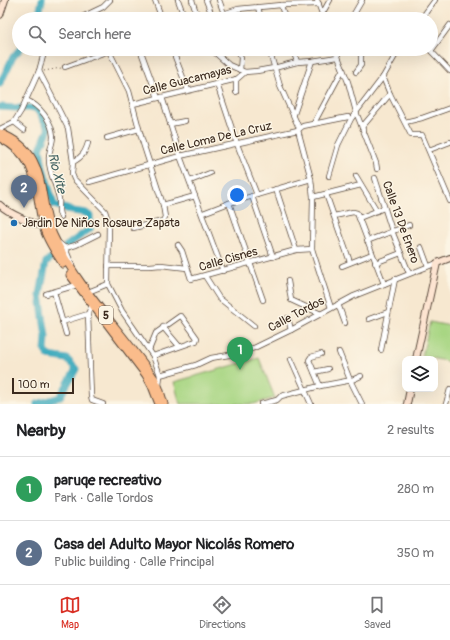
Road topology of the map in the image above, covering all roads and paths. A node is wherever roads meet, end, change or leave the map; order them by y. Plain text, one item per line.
1 (5, 0) edge
2 (110, 0) edge
3 (156, 0) edge
4 (178, 0) edge
5 (192, 0) edge
6 (206, 0) edge
7 (219, 0) edge
8 (330, 0) edge
9 (362, 0) edge
10 (435, 0) edge
11 (286, 2) edge
12 (318, 2) edge
13 (281, 5) junction
14 (258, 7) junction
15 (94, 12) edge
16 (160, 12) edge
17 (182, 12) edge
18 (196, 12) edge
19 (209, 12) edge
20 (223, 12) edge
21 (230, 12) edge
22 (259, 12) edge
23 (283, 12) edge
24 (321, 12) edge
25 (323, 12) edge
26 (355, 12) edge
27 (426, 12) edge
28 (0, 15) edge
29 (450, 25) edge
30 (438, 40) edge
31 (43, 56) edge
32 (96, 56) edge
33 (115, 56) edge
34 (143, 56) edge
35 (175, 56) edge
36 (218, 56) edge
37 (240, 56) edge
38 (271, 56) edge
39 (295, 56) edge
40 (361, 56) edge
41 (394, 56) edge
42 (436, 56) edge
43 (338, 57) joint
44 (312, 61) junction
45 (297, 62) junction
46 (64, 68) joint
47 (274, 68) junction
48 (343, 69) junction
49 (39, 71) junction
50 (242, 71) junction
51 (450, 71) edge
52 (356, 72) dead end
53 (383, 76) junction
54 (236, 79) junction
55 (217, 84) junction
56 (188, 90) junction
57 (236, 92) dead end
58 (390, 94) junction
59 (160, 97) junction
60 (25, 102) junction
61 (133, 104) junction
62 (450, 108) edge
63 (356, 112) junction
64 (294, 114) junction
65 (348, 117) dead end
66 (185, 121) dead end
67 (14, 122) junction
68 (405, 122) junction
69 (314, 123) junction
70 (170, 124) junction
71 (362, 127) junction
72 (0, 129) edge
73 (139, 129) junction
74 (299, 129) junction
75 (24, 130) dead end
76 (0, 138) edge
77 (107, 138) dead end
78 (450, 142) edge
79 (88, 143) dead end
80 (237, 144) junction
81 (429, 150) junction
82 (180, 156) junction
83 (73, 162) junction
84 (150, 164) junction
85 (377, 169) dead end
86 (210, 173) dead end
87 (329, 176) dead end
88 (356, 176) dead end
89 (375, 178) dead end
90 (311, 180) junction
91 (190, 181) junction
92 (89, 182) dead end
93 (361, 185) junction
94 (448, 189) edge
95 (276, 190) junction
96 (326, 194) junction
97 (195, 196) junction
98 (255, 196) junction
99 (313, 197) junction
100 (450, 201) edge
101 (229, 203) junction
102 (0, 205) edge
103 (163, 205) junction
104 (384, 208) junction
105 (377, 211) junction
106 (203, 213) junction
107 (334, 216) junction
108 (61, 217) dead end
109 (359, 218) junction
110 (408, 225) dead end
111 (46, 226) junction
112 (133, 228) dead end
113 (392, 231) junction
114 (98, 234) dead end
115 (55, 240) junction
116 (367, 241) junction
117 (178, 245) dead end
118 (421, 247) dead end
119 (65, 248) junction
120 (312, 249) junction
121 (296, 250) junction
122 (401, 253) junction
123 (372, 254) junction
124 (273, 257) junction
125 (450, 258) edge
126 (350, 262) junction
127 (250, 263) junction
128 (375, 263) junction
129 (437, 263) junction
130 (108, 266) junction
131 (342, 266) dead end
132 (428, 266) junction
133 (187, 268) junction
134 (223, 271) junction
135 (409, 273) junction
136 (75, 274) junction
137 (205, 276) junction
138 (395, 279) junction
139 (288, 281) dead end
140 (76, 284) junction
141 (108, 284) junction
142 (384, 284) junction
143 (54, 292) junction
144 (88, 292) junction
145 (46, 294) dead end
146 (264, 300) dead end
147 (338, 304) junction
148 (92, 305) junction
149 (331, 308) junction
150 (388, 312) junction
151 (88, 314) junction
152 (320, 314) junction
153 (288, 318) dead end
154 (369, 319) dead end
155 (62, 322) junction
156 (346, 323) dead end
157 (254, 326) dead end
158 (163, 327) junction
159 (291, 330) junction
160 (66, 334) dead end
161 (179, 346) junction
162 (150, 350) junction
163 (381, 350) dead end
164 (339, 352) dead end
165 (321, 354) dead end
166 (153, 356) junction
167 (417, 356) edge
168 (291, 359) dead end
169 (328, 369) dead end
170 (314, 372) junction
171 (160, 375) junction
172 (361, 376) dead end
173 (350, 380) junction
174 (320, 386) junction
175 (159, 388) junction
176 (450, 389) edge
177 (304, 390) junction
178 (409, 392) edge
179 (278, 402) edge
180 (103, 404) edge
181 (159, 404) edge
182 (164, 404) edge
183 (261, 404) edge
184 (311, 404) edge
185 (362, 404) edge
186 (407, 404) edge
187 (446, 404) edge

1 - 28 street
2 - 15 street
3 - 16 street
4 - 17 street
5 - 18 street
6 - 19 street
7 - 20 street
8 - 25 street
9 - 26 street
10 - 27 street
11 - 12 street
11 - 13 street
12 - 24 street
13 - 14 street
13 - 23 street
14 - 21 street
14 - 22 street
29 - 30 street
31 - 49 street
32 - 46 street
33 - 61 street
34 - 59 street
35 - 56 street
36 - 50 street
37 - 50 street
38 - 47 street
39 - 45 street
40 - 52 street
41 - 53 street
42 - 51 street
43 - 44 street, Calle Guacamayas
43 - 48 street, Calle 13 De Enero
44 - 45 street, Calle Guacamayas
44 - 64 street
45 - 47 street, Calle Guacamayas
46 - 49 path
47 - 50 street, Calle Guacamayas
47 - 64 street
48 - 63 street, Calle 13 De Enero
48 - 69 street
49 - 60 street
49 - 83 street
50 - 54 street, Calle Guacamayas
53 - 58 street
53 - 63 street
54 - 55 street, Calle Guacamayas
54 - 57 street
55 - 56 street, Calle Guacamayas
55 - 80 street
56 - 59 street, Calle Guacamayas
58 - 68 street
58 - 71 street
59 - 61 street, Calle Guacamayas
59 - 70 street
60 - 67 street
60 - 108 street
61 - 73 street
62 - 68 street
63 - 71 street, Calle 13 De Enero
63 - 87 street
64 - 74 street
65 - 69 street, Calle Loma De La Cruz
66 - 70 street
67 - 72 street
67 - 75 street
68 - 81 street
69 - 74 street, Calle Loma De La Cruz
70 - 82 street
71 - 85 street, Calle 13 De Enero
73 - 77 street
73 - 84 street
74 - 80 street, Calle Loma De La Cruz
74 - 90 street
76 - 111 main road, 5
78 - 81 street
79 - 83 street
80 - 82 street, Calle Loma De La Cruz
80 - 98 street
81 - 94 street
82 - 84 street, Calle Loma De La Cruz
82 - 91 street
83 - 130 street
84 - 92 street, Calle Loma De La Cruz
84 - 103 street
86 - 91 street
88 - 93 street
89 - 104 street, Calle 13 De Enero
90 - 95 street
90 - 99 street
91 - 97 street
93 - 96 street
93 - 105 street
94 - 100 street
95 - 98 street
95 - 121 street
96 - 99 street
96 - 107 street
97 - 103 street
97 - 106 street
98 - 101 street
98 - 124 street
99 - 120 street
101 - 106 street
101 - 127 street
102 - 111 street
103 - 112 street
104 - 105 street
104 - 113 street, Calle 13 De Enero
105 - 109 street
106 - 134 street
107 - 109 street
107 - 126 street
109 - 116 street
110 - 113 street
111 - 115 main road, 5
111 - 140 main road, 5
113 - 116 street
113 - 122 street, Calle 13 De Enero
114 - 119 street
115 - 119 street
115 - 136 main road, 5
116 - 123 street
117 - 133 street
118 - 132 street
119 - 136 street
120 - 121 street, Calle Cisnes
120 - 149 street
121 - 124 street, Calle Cisnes
122 - 128 street
122 - 135 street, Calle 13 De Enero
123 - 126 street
123 - 128 street
124 - 127 street, Calle Cisnes
125 - 129 street, Calle Tordos
126 - 131 street
127 - 134 street, Calle Cisnes
127 - 146 street
128 - 142 street
129 - 132 street, Calle Tordos
129 - 167 street
130 - 133 street, Calle Cisnes
130 - 141 street
132 - 135 street, Calle Tordos
133 - 137 street, Calle Cisnes
134 - 137 street, Calle Cisnes
135 - 138 street, Calle Tordos
136 - 144 main road, 5
137 - 157 street
138 - 142 street, Calle Tordos
138 - 150 street
139 - 152 street
140 - 143 street
140 - 148 main road, 5
141 - 144 street
141 - 162 street
142 - 147 street, Calle Tordos
143 - 145 street
143 - 155 street
144 - 175 main road, 5
147 - 149 street, Calle Tordos
147 - 156 street
148 - 151 street
148 - 181 main road, 5
149 - 152 street, Calle Tordos
150 - 154 street
150 - 163 street
151 - 155 street
151 - 180 street
152 - 159 street, Calle Tordos
153 - 159 street
155 - 160 street
158 - 161 street
158 - 161 street
158 - 162 street
159 - 171 street, Calle Tordos
161 - 166 street
162 - 166 street
164 - 173 street
165 - 170 street
166 - 171 street
168 - 177 street
169 - 170 street
170 - 174 street
171 - 175 street
172 - 173 street
173 - 174 street
173 - 185 street
174 - 177 street
175 - 182 main road, 5
176 - 187 street
177 - 179 street
177 - 184 street
178 - 186 street
179 - 183 street

